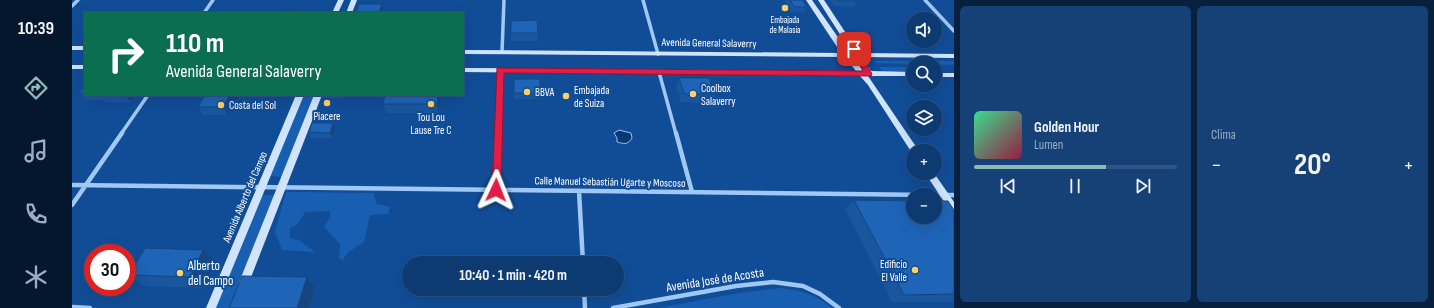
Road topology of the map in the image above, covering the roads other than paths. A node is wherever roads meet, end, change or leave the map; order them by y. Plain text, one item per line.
1 (78, 0) edge
2 (213, 0) edge
3 (341, 0) edge
4 (354, 0) edge
5 (504, 0) edge
6 (643, 0) edge
7 (810, 0) edge
8 (821, 0) edge
9 (925, 0) edge
10 (72, 6) edge
11 (205, 12) edge
12 (335, 12) edge
13 (349, 12) edge
14 (954, 32) edge
15 (72, 48) edge
16 (84, 48) edge
17 (464, 52) edge
18 (502, 52) junction
19 (658, 54) junction
20 (847, 55) junction
21 (858, 56) junction
22 (954, 56) edge
23 (72, 67) edge
24 (84, 67) edge
25 (464, 70) edge
26 (500, 70) junction
27 (659, 72) junction
28 (865, 74) junction
29 (906, 74) edge
30 (942, 75) edge
31 (954, 75) edge
32 (147, 96) edge
33 (300, 96) edge
34 (318, 96) edge
35 (910, 144) edge
36 (72, 185) edge
37 (86, 185) junction
38 (262, 187) junction
39 (282, 187) junction
40 (496, 190) junction
41 (579, 191) junction
42 (692, 192) junction
43 (906, 195) edge
44 (942, 195) edge
45 (954, 195) edge
46 (942, 199) edge
47 (72, 205) edge
48 (954, 209) edge
49 (583, 256) edge
50 (239, 294) edge
51 (584, 296) edge
52 (72, 307) edge
53 (90, 308) edge
54 (211, 308) edge
55 (585, 308) edge
56 (613, 308) edge
57 (839, 308) edge

1 - 10 street
2 - 11 street
3 - 12 main road
4 - 13 main road
5 - 18 street
6 - 19 street
7 - 20 main road
8 - 21 main road
9 - 14 street
15 - 16 main road
17 - 18 main road, Avenida General Salaverry
18 - 19 main road, Avenida General Salaverry
19 - 20 main road, Avenida General Salaverry
20 - 21 main road, Avenida General Salaverry
20 - 28 main road
21 - 22 main road, Avenida General Salaverry
21 - 28 main road
23 - 24 main road
25 - 26 main road
26 - 27 main road
26 - 40 street
27 - 28 main road
27 - 42 street
28 - 29 main road
28 - 35 main road
30 - 31 main road
32 - 37 street
33 - 38 main road, Avenida Alberto del Campo
34 - 39 main road
36 - 37 street, Calle Manuel Sebastián Ugarte y Moscoso
37 - 38 street, Calle Manuel Sebastián Ugarte y Moscoso
37 - 47 street
38 - 39 street, Calle Manuel Sebastián Ugarte y Moscoso
38 - 54 main road, Avenida Alberto del Campo
39 - 40 street, Calle Manuel Sebastián Ugarte y Moscoso
39 - 50 main road
40 - 41 street, Calle Manuel Sebastián Ugarte y Moscoso
41 - 42 street, Calle Manuel Sebastián Ugarte y Moscoso
41 - 49 street
42 - 43 street, Calle Manuel Sebastián Ugarte y Moscoso
44 - 45 street, Calle Manuel Sebastián Ugarte y Moscoso
46 - 48 main road
51 - 55 street
52 - 53 street
56 - 57 street, Avenida José de Acosta

